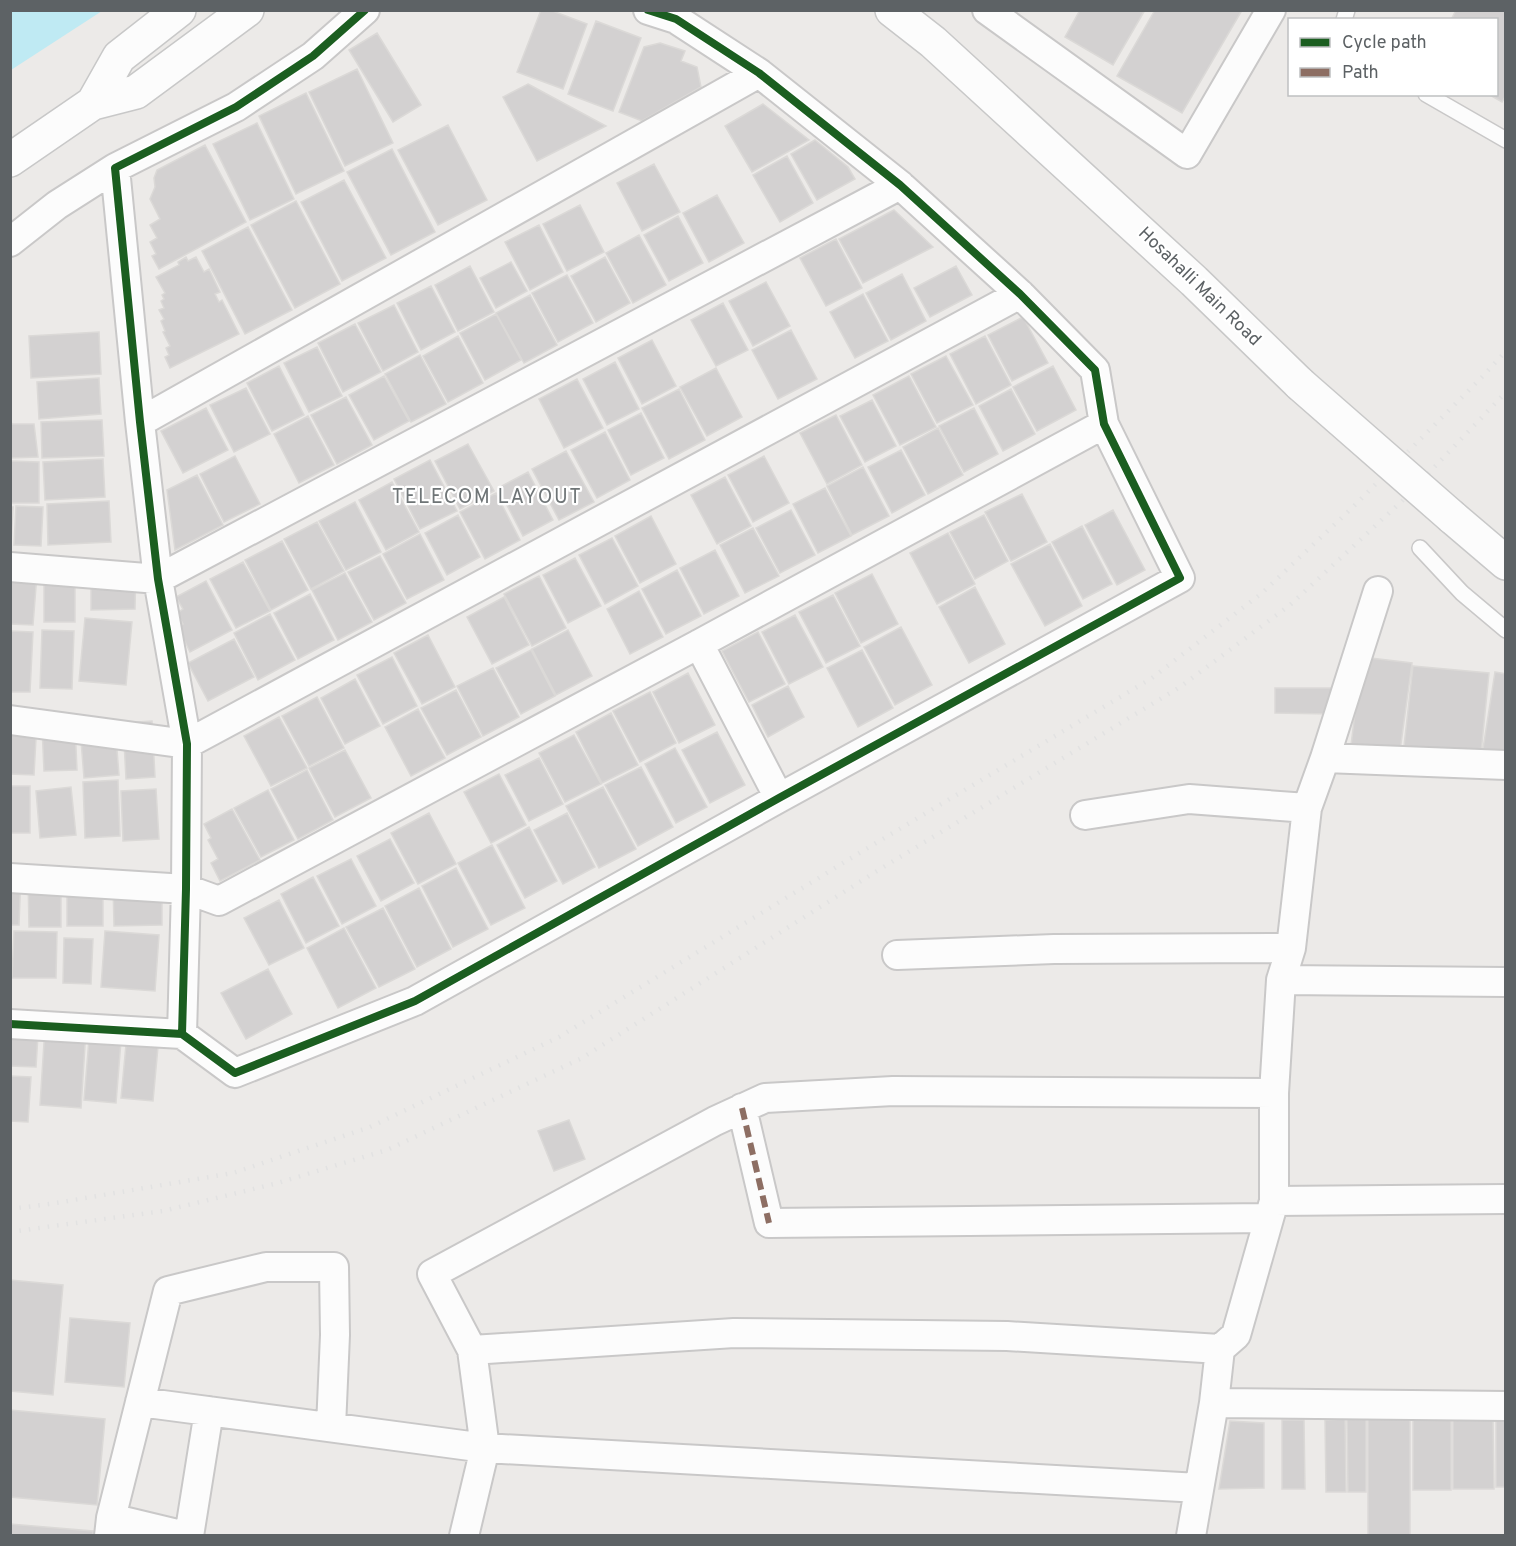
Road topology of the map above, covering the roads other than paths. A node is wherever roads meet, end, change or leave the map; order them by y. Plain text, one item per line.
1 (179, 10) edge
2 (247, 10) edge
3 (365, 10) edge
4 (648, 10) edge
5 (892, 10) edge
6 (987, 10) edge
7 (1271, 10) edge
8 (759, 73) junction
9 (1429, 96) edge
10 (93, 103) junction
11 (1506, 140) edge
12 (10, 160) edge
13 (116, 168) junction
14 (900, 185) junction
15 (10, 242) edge
16 (1020, 294) junction
17 (140, 422) junction
18 (1104, 424) junction
19 (1463, 518) junction
20 (1506, 543) edge
21 (1420, 548) dead end
22 (1506, 563) edge
23 (10, 567) edge
24 (158, 579) junction
25 (1378, 591) dead end
26 (1506, 630) edge
27 (699, 644) junction
28 (10, 720) edge
29 (187, 744) junction
30 (1325, 758) junction
31 (1506, 765) edge
32 (779, 798) junction
33 (1307, 808) junction
34 (1085, 815) dead end
35 (10, 878) edge
36 (186, 889) junction
37 (1291, 948) junction
38 (897, 955) dead end
39 (1281, 980) junction
40 (1506, 982) edge
41 (10, 1024) edge
42 (182, 1034) junction
43 (1274, 1093) junction
44 (742, 1108) junction
45 (1506, 1199) edge
46 (1271, 1209) junction
47 (1220, 1349) junction
48 (472, 1350) junction
49 (140, 1402) junction
50 (1214, 1403) junction
51 (1506, 1406) edge
52 (209, 1411) junction
53 (331, 1427) junction
54 (485, 1448) junction
55 (1199, 1488) junction
56 (110, 1527) edge
57 (188, 1536) edge
58 (464, 1536) edge
59 (1191, 1536) edge

1 - 10 street
2 - 10 street
3 - 13 street
4 - 8 street
5 - 19 street, Hosahalli Main Road, bridge
6 - 7 street
8 - 14 street
8 - 17 street
9 - 11 lane
10 - 12 street
13 - 15 street
13 - 17 street
14 - 16 street
14 - 24 street
16 - 18 street
16 - 29 street
17 - 24 street
18 - 27 street
18 - 32 street
19 - 20 lane
19 - 22 street, Hosahalli Main Road
21 - 26 lane
23 - 24 street
24 - 29 street
25 - 30 street
27 - 32 street
27 - 36 street
28 - 29 street
29 - 36 street
30 - 31 street
30 - 33 street
32 - 42 street
33 - 34 street
33 - 37 street
35 - 36 street
36 - 42 street
37 - 38 street
37 - 39 street
39 - 40 street
39 - 43 street
41 - 42 street
43 - 44 street
43 - 46 street
44 - 46 street
44 - 48 street
45 - 46 street
46 - 47 street
47 - 48 street
47 - 50 street
48 - 54 street
49 - 52 street
49 - 53 street
49 - 56 street
50 - 51 street
50 - 55 street
52 - 53 street
52 - 57 street
53 - 54 street
54 - 55 street
54 - 58 street
55 - 59 street
56 - 57 street

